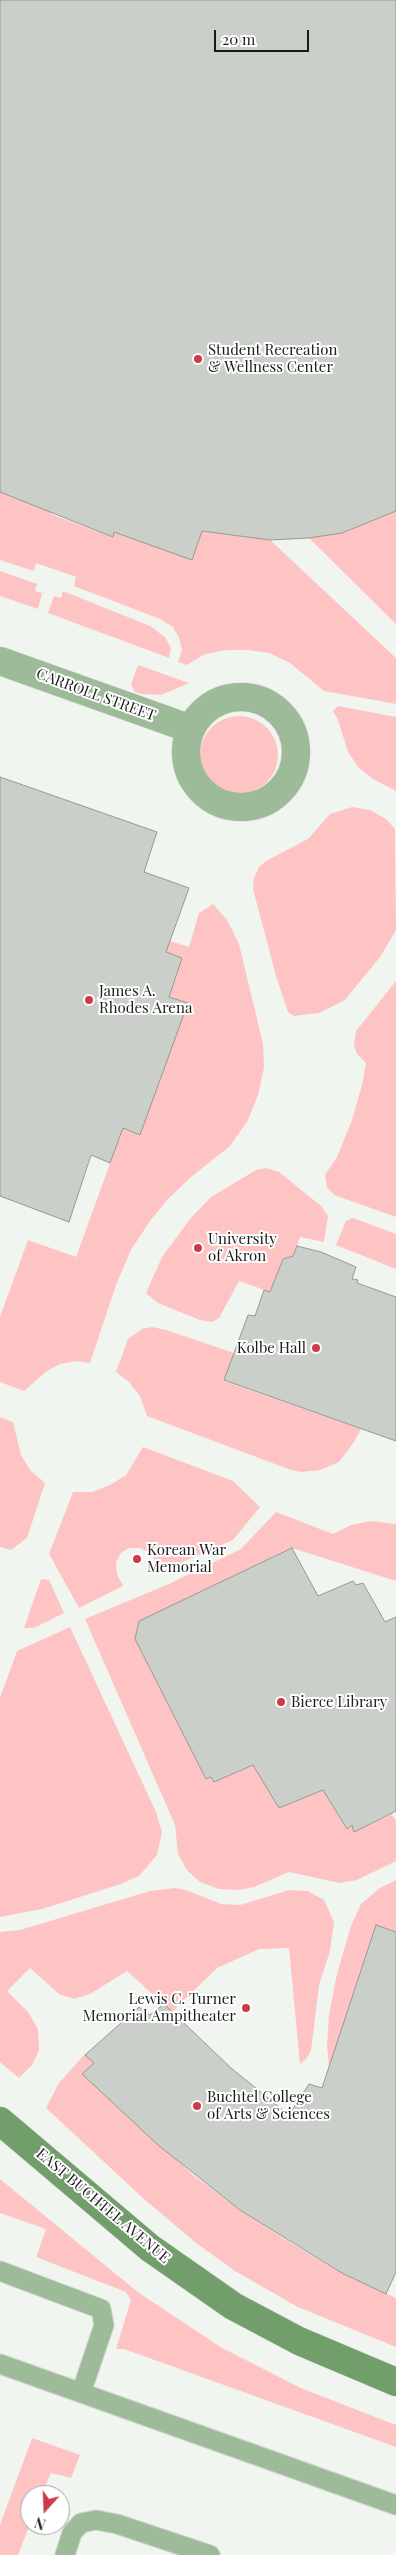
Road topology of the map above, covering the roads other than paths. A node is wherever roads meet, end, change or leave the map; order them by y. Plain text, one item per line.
1 (0, 661) edge
2 (191, 729) dead end
3 (0, 2121) edge
4 (0, 2271) edge
5 (0, 2364) edge
6 (396, 2382) edge
7 (81, 2393) junction
8 (396, 2505) edge
9 (65, 2555) edge
10 (210, 2555) edge

1 - 2 street, CARROLL STREET
3 - 6 main road, EAST BUCHTEL AVENUE
4 - 7 lane
5 - 7 lane
7 - 8 lane
9 - 10 lane

